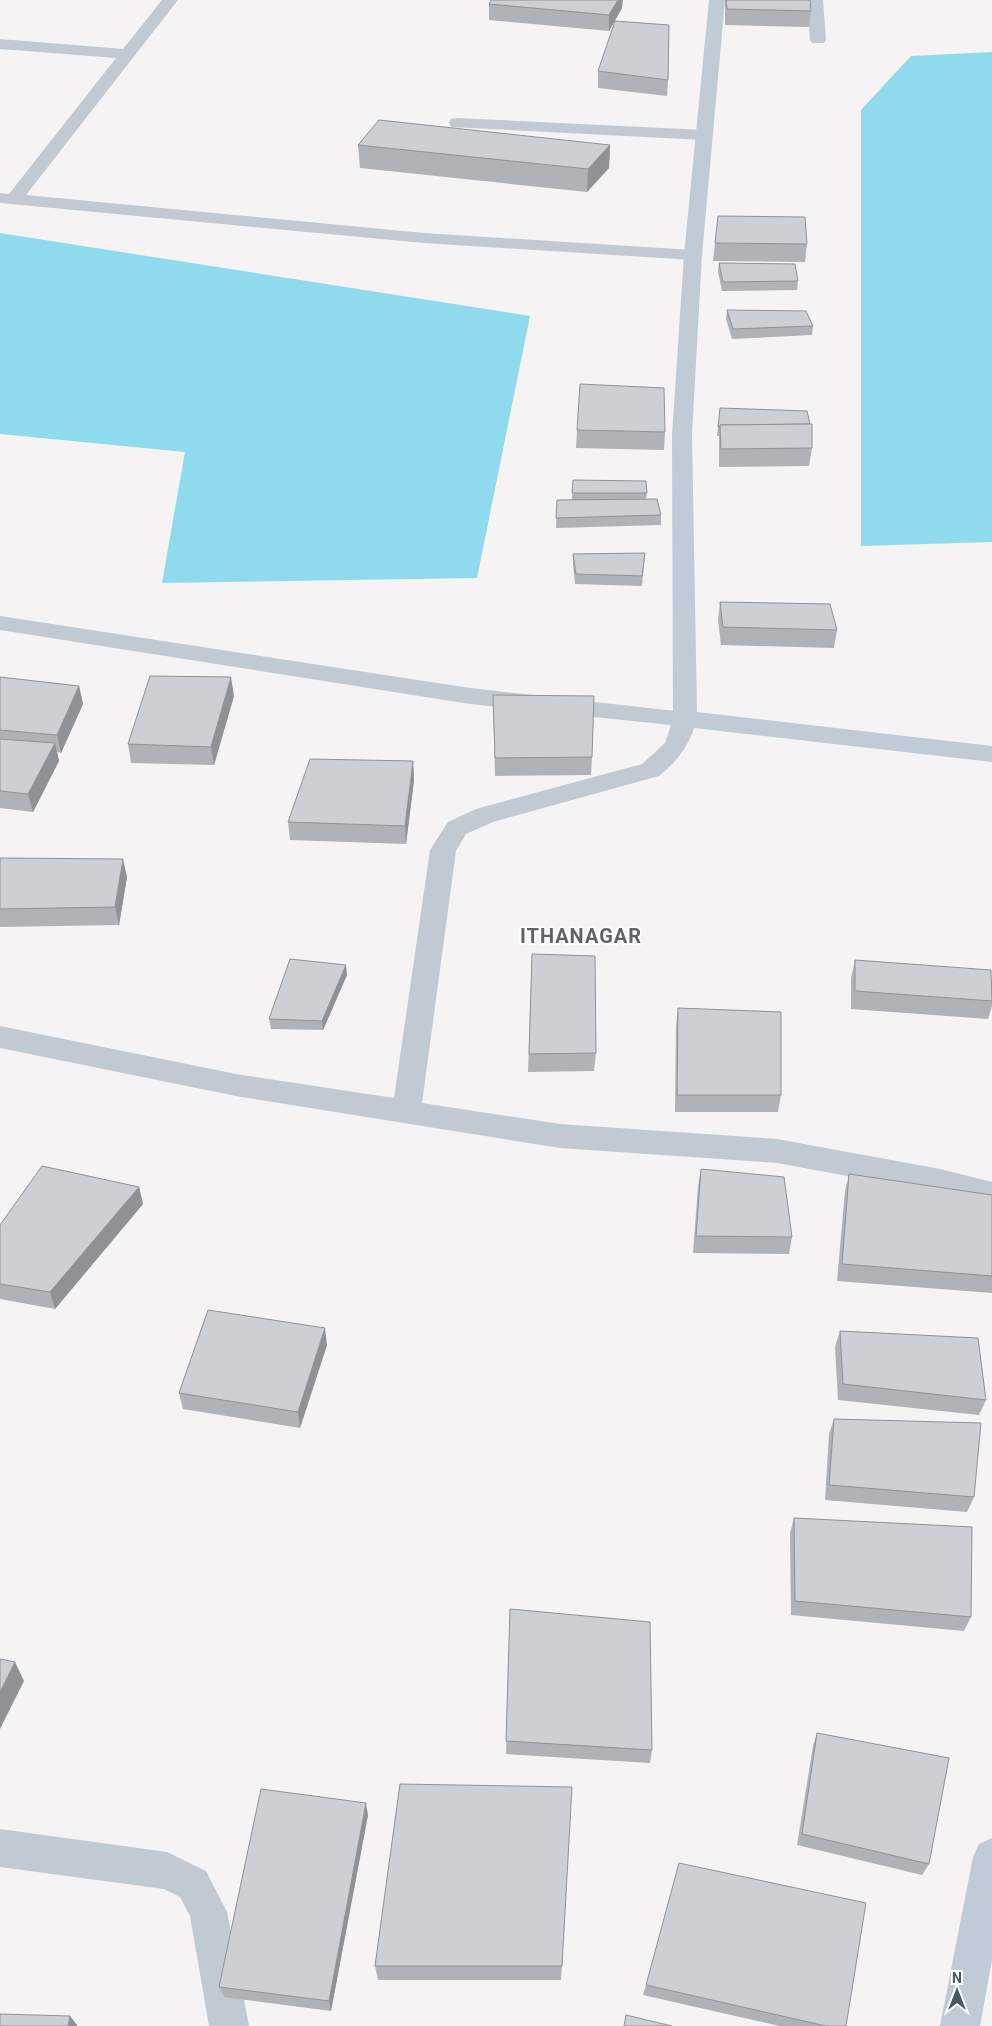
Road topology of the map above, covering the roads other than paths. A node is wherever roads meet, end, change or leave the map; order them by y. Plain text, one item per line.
1 (170, 0) edge
2 (717, 0) edge
3 (815, 0) edge
4 (818, 40) dead end
5 (0, 44) edge
6 (128, 54) junction
7 (457, 123) dead end
8 (704, 135) junction
9 (7, 198) edge
10 (693, 255) junction
11 (0, 623) edge
12 (685, 719) junction
13 (992, 754) edge
14 (0, 1037) edge
15 (408, 1111) junction
16 (992, 1194) edge
17 (0, 1848) edge
18 (992, 1857) edge
19 (229, 2026) edge
20 (960, 2026) edge

1 - 6 street
2 - 8 street
3 - 4 street
5 - 6 street
6 - 9 street
7 - 8 street
8 - 10 street
9 - 10 street
10 - 12 street
11 - 12 street
12 - 13 street
12 - 15 street
14 - 15 street
15 - 16 street
17 - 19 street
18 - 20 street

